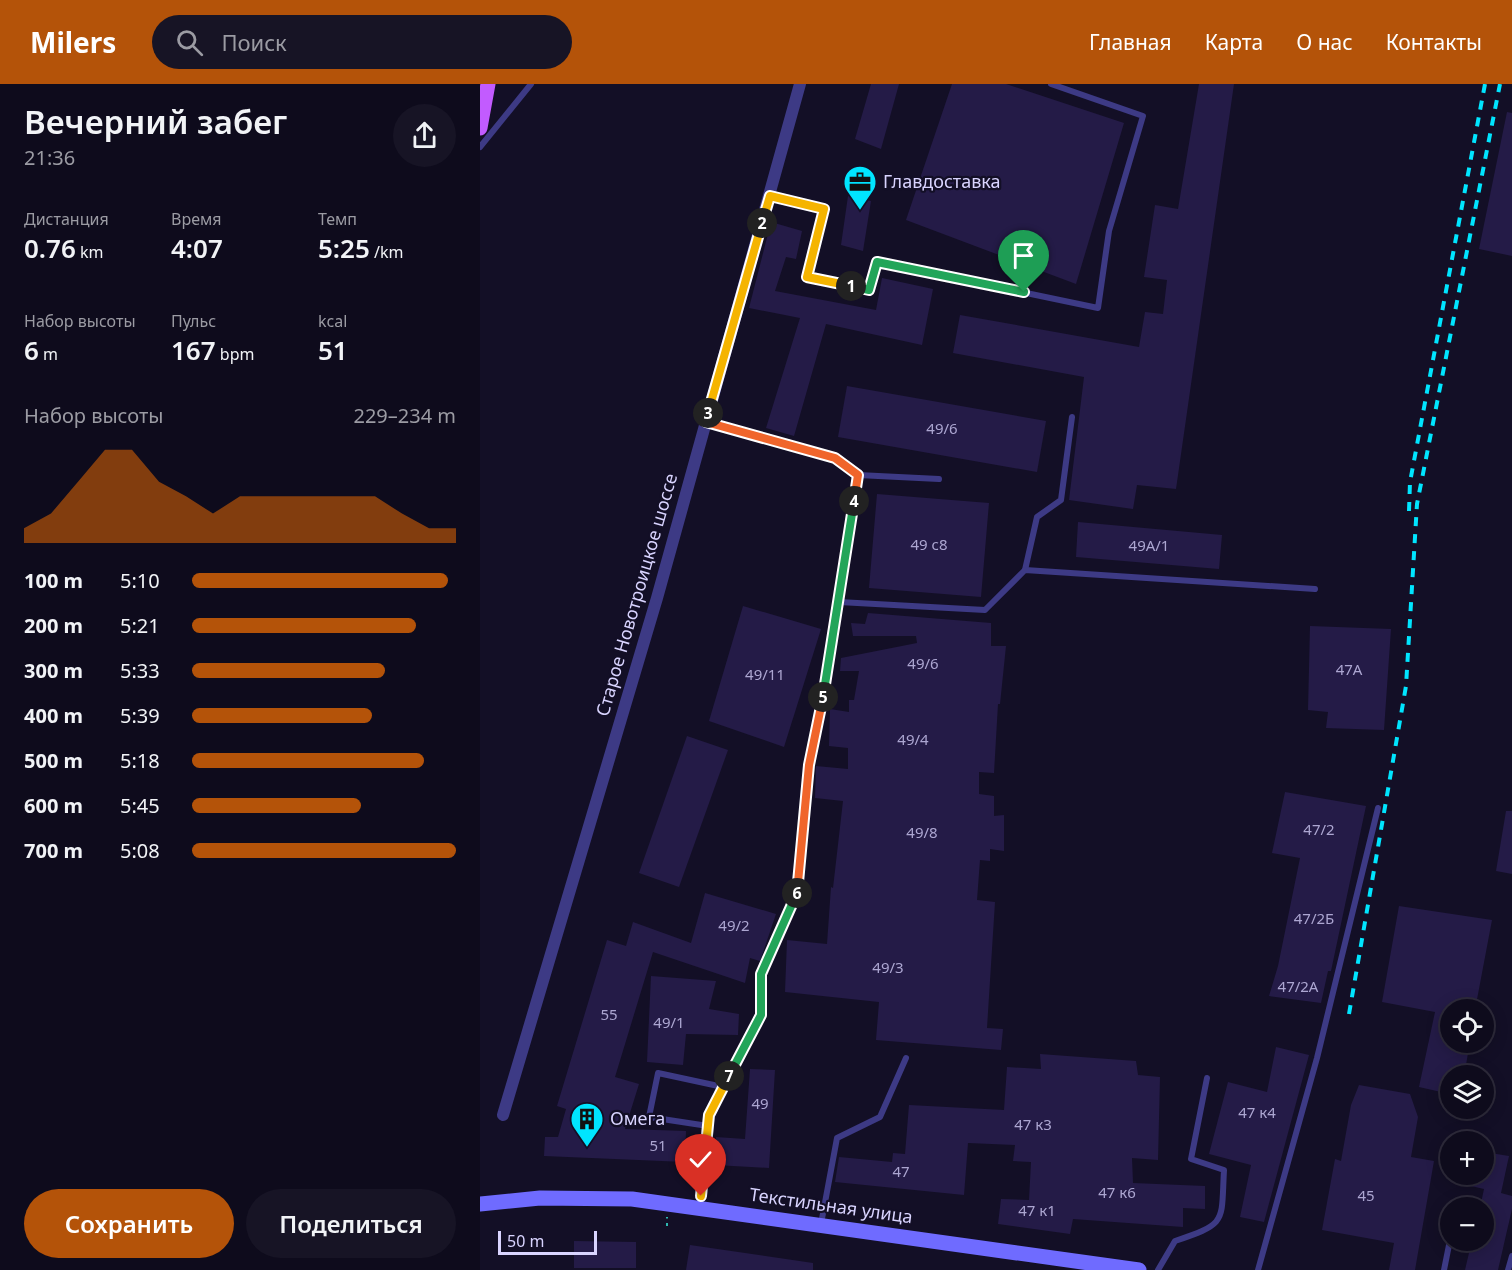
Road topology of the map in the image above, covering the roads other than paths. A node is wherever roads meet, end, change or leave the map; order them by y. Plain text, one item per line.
1 (488, 84) edge
2 (531, 84) edge
3 (800, 84) edge
4 (1051, 84) edge
5 (480, 128) edge
6 (480, 147) edge
7 (770, 196) junction
8 (1072, 417) dead end
9 (706, 422) junction
10 (858, 475) junction
11 (939, 479) dead end
12 (1025, 570) junction
13 (1315, 589) dead end
14 (839, 602) junction
15 (1378, 808) dead end
16 (906, 1058) dead end
17 (1207, 1078) dead end
18 (723, 1087) junction
19 (503, 1115) dead end
20 (708, 1126) junction
21 (480, 1204) edge
22 (700, 1208) junction
23 (821, 1224) junction
24 (1448, 1251) edge
25 (1512, 1256) edge
26 (1139, 1270) edge
27 (1158, 1270) edge
28 (1258, 1270) edge
29 (1444, 1270) edge
30 (1508, 1270) edge

1 - 5 main road
2 - 6 lane
3 - 7 street, Старое Новотроицкое шоссе
4 - 7 lane
7 - 9 street, Старое Новотроицкое шоссе
8 - 12 lane
9 - 10 lane
9 - 19 street, Старое Новотроицкое шоссе
10 - 11 lane
10 - 14 lane
12 - 13 lane
12 - 14 lane
14 - 18 lane
15 - 28 lane
16 - 23 lane
17 - 27 lane
18 - 20 lane
18 - 20 lane
20 - 22 lane
21 - 22 main road, Текстильная улица
22 - 23 main road, Текстильная улица
23 - 26 main road, Текстильная улица
24 - 29 lane
25 - 30 lane

